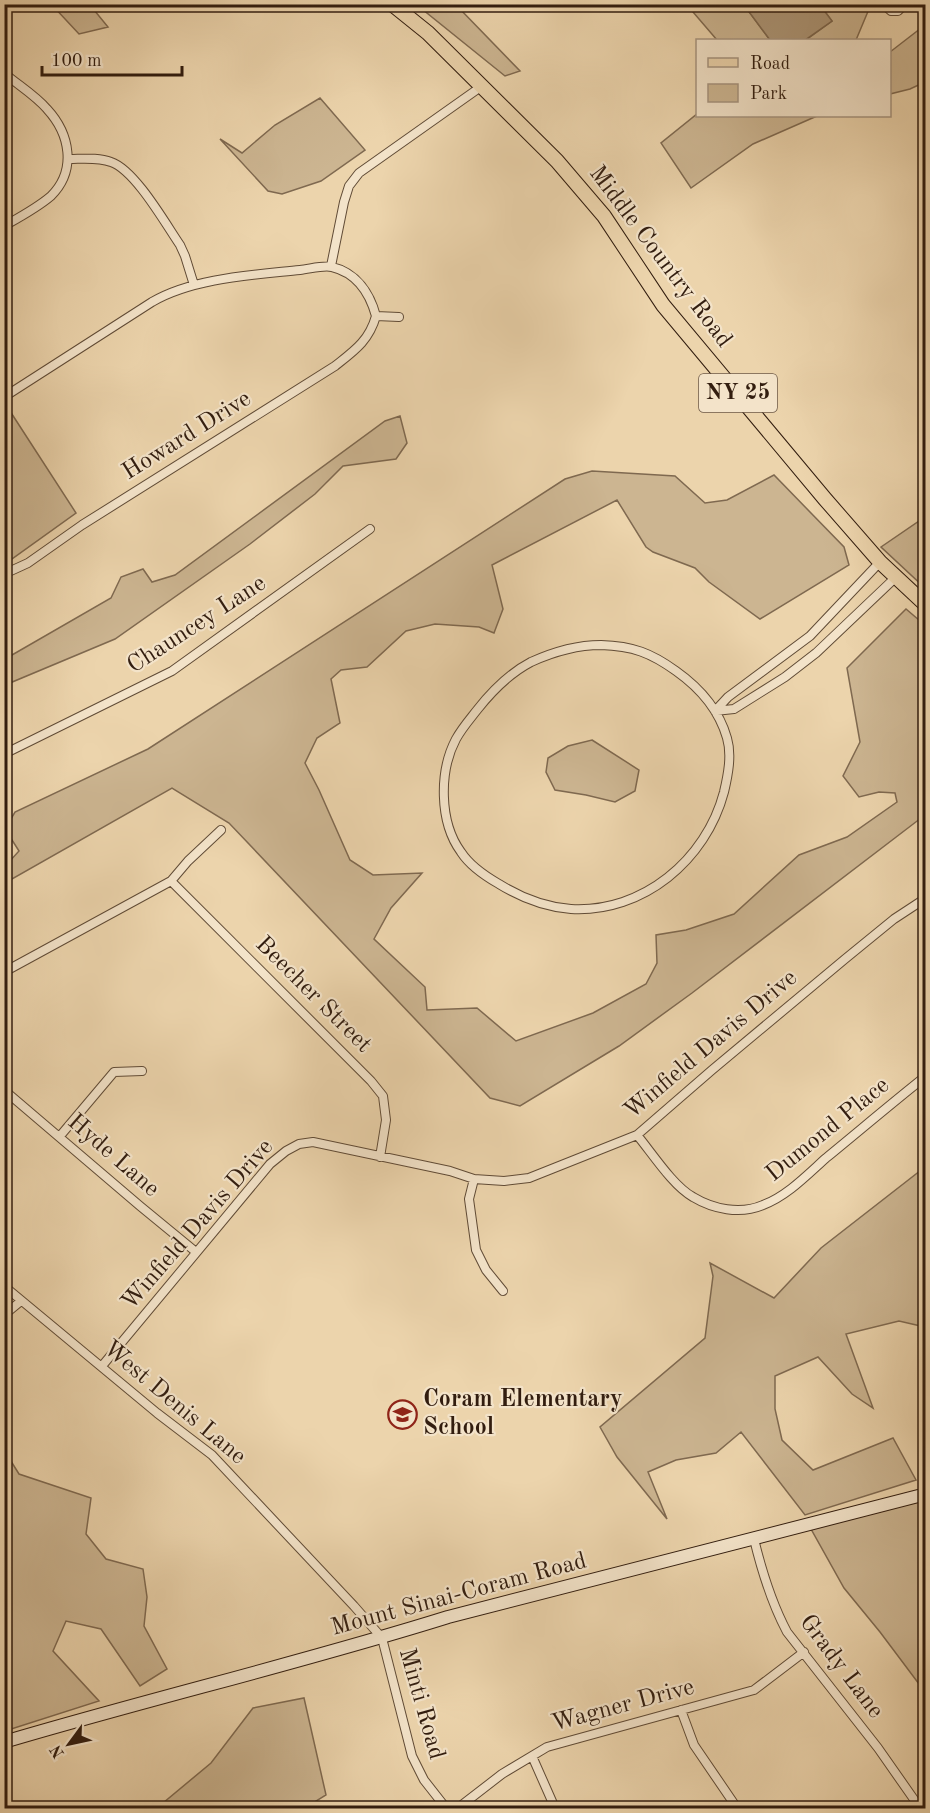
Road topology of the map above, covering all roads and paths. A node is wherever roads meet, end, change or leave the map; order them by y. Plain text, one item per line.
1 (392, 4) edge
2 (883, 4) edge
3 (905, 4) edge
4 (4, 74) edge
5 (482, 86) junction
6 (69, 159) junction
7 (4, 226) edge
8 (331, 267) junction
9 (194, 285) junction
10 (376, 316) junction
11 (399, 317) dead end
12 (4, 397) edge
13 (370, 529) dead end
14 (880, 562) junction
15 (4, 574) edge
16 (896, 577) junction
17 (926, 605) edge
18 (715, 711) junction
19 (4, 754) edge
20 (221, 830) dead end
21 (171, 881) junction
22 (926, 898) edge
23 (4, 972) edge
24 (142, 1071) dead end
25 (926, 1076) edge
26 (4, 1090) edge
27 (637, 1135) junction
28 (60, 1136) junction
29 (380, 1157) junction
30 (474, 1179) junction
31 (196, 1252) junction
32 (4, 1286) edge
33 (503, 1291) dead end
34 (21, 1301) junction
35 (4, 1315) edge
36 (102, 1366) junction
37 (926, 1494) edge
38 (754, 1539) junction
39 (382, 1638) junction
40 (804, 1652) junction
41 (681, 1710) junction
42 (4, 1742) edge
43 (532, 1756) junction
44 (446, 1809) edge
45 (458, 1809) edge
46 (555, 1809) edge
47 (737, 1809) edge
48 (920, 1809) edge

1 - 5 main road, Middle Country Road / NY 25
2 - 3 street
4 - 6 street
5 - 8 street
5 - 14 main road, Middle Country Road / NY 25
6 - 7 street
6 - 9 street
8 - 9 street
8 - 10 street
9 - 12 street
10 - 11 street
10 - 15 street, Howard Drive
13 - 19 street, Chauncey Lane
14 - 16 main road, Middle Country Road / NY 25
14 - 18 street
16 - 17 main road, Middle Country Road / NY 25
16 - 18 street
18 - 18 street
20 - 21 street
21 - 23 street
21 - 29 street, Beecher Street
22 - 27 street, Winfield Davis Drive
24 - 28 street
25 - 27 street, Dumond Place
26 - 28 street, Hyde Lane
27 - 30 street, Winfield Davis Drive
28 - 31 street, Hyde Lane
29 - 30 street, Winfield Davis Drive
29 - 31 street, Winfield Davis Drive
30 - 33 street
31 - 36 street, Winfield Davis Drive
32 - 34 street, West Denis Lane
34 - 35 street
34 - 36 street, West Denis Lane
36 - 39 street, West Denis Lane
37 - 38 main road, Mount Sinai-Coram Road
38 - 39 main road, Mount Sinai-Coram Road
38 - 40 street, Grady Lane
39 - 42 main road, Mount Sinai-Coram Road
39 - 44 street, Minti Road
40 - 41 street, Wagner Drive
40 - 48 street, Grady Lane
41 - 43 street, Wagner Drive
41 - 47 street
43 - 45 street, Wagner Drive
43 - 46 street

